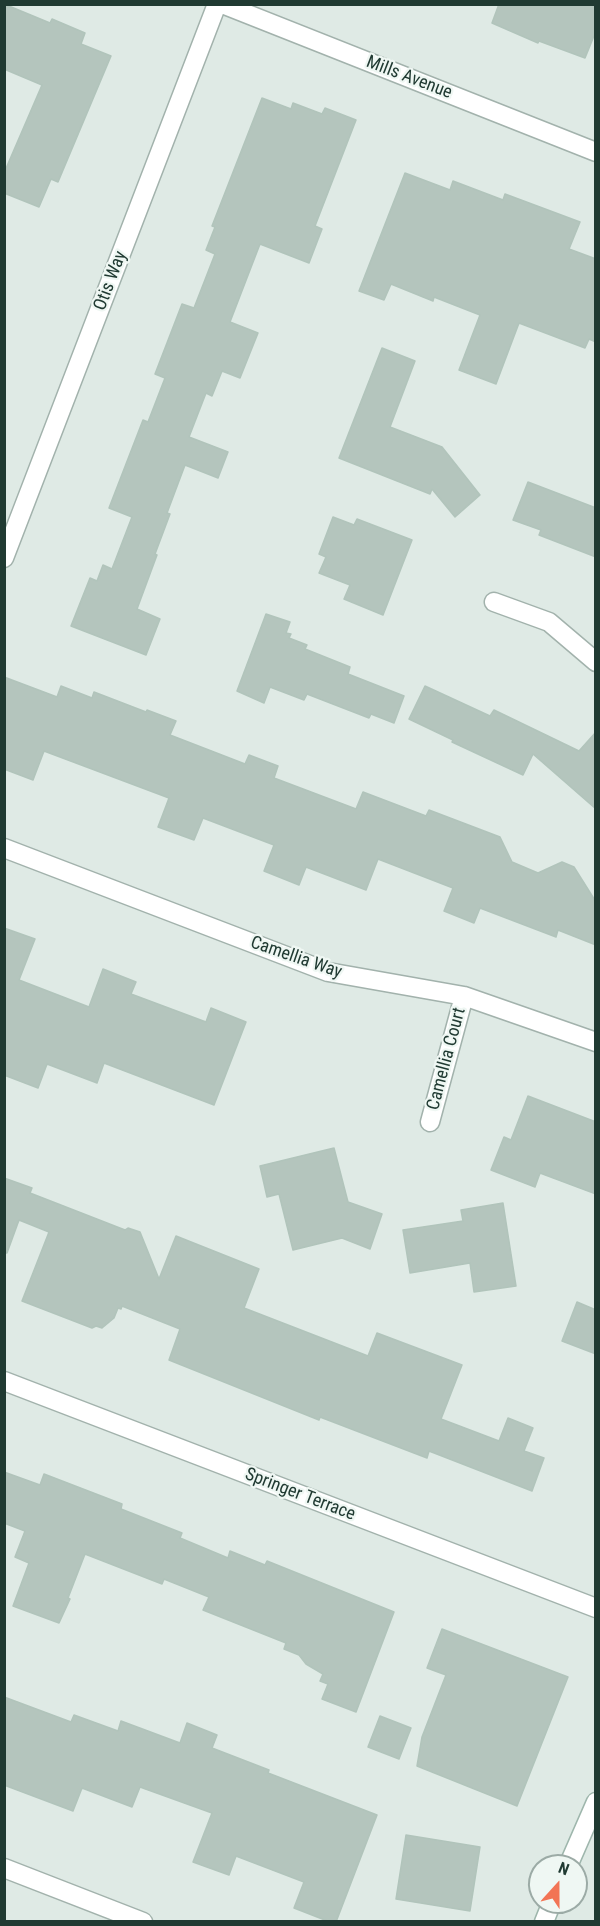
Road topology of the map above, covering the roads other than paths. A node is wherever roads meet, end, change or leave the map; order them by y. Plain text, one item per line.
1 (217, 4) edge
2 (222, 4) edge
3 (596, 152) edge
4 (4, 558) edge
5 (494, 602) dead end
6 (596, 662) edge
7 (4, 848) edge
8 (465, 996) junction
9 (596, 1042) edge
10 (430, 1122) dead end
11 (4, 1381) edge
12 (596, 1608) edge
13 (596, 1802) edge
14 (573, 1854) edge
15 (4, 1868) edge
16 (143, 1922) edge

1 - 4 street, Otis Way
2 - 3 street, Mills Avenue
5 - 6 street
7 - 8 street, Camellia Way
8 - 9 street, Camellia Way
8 - 10 street, Camellia Court
11 - 12 street, Springer Terrace
13 - 14 street
15 - 16 street

